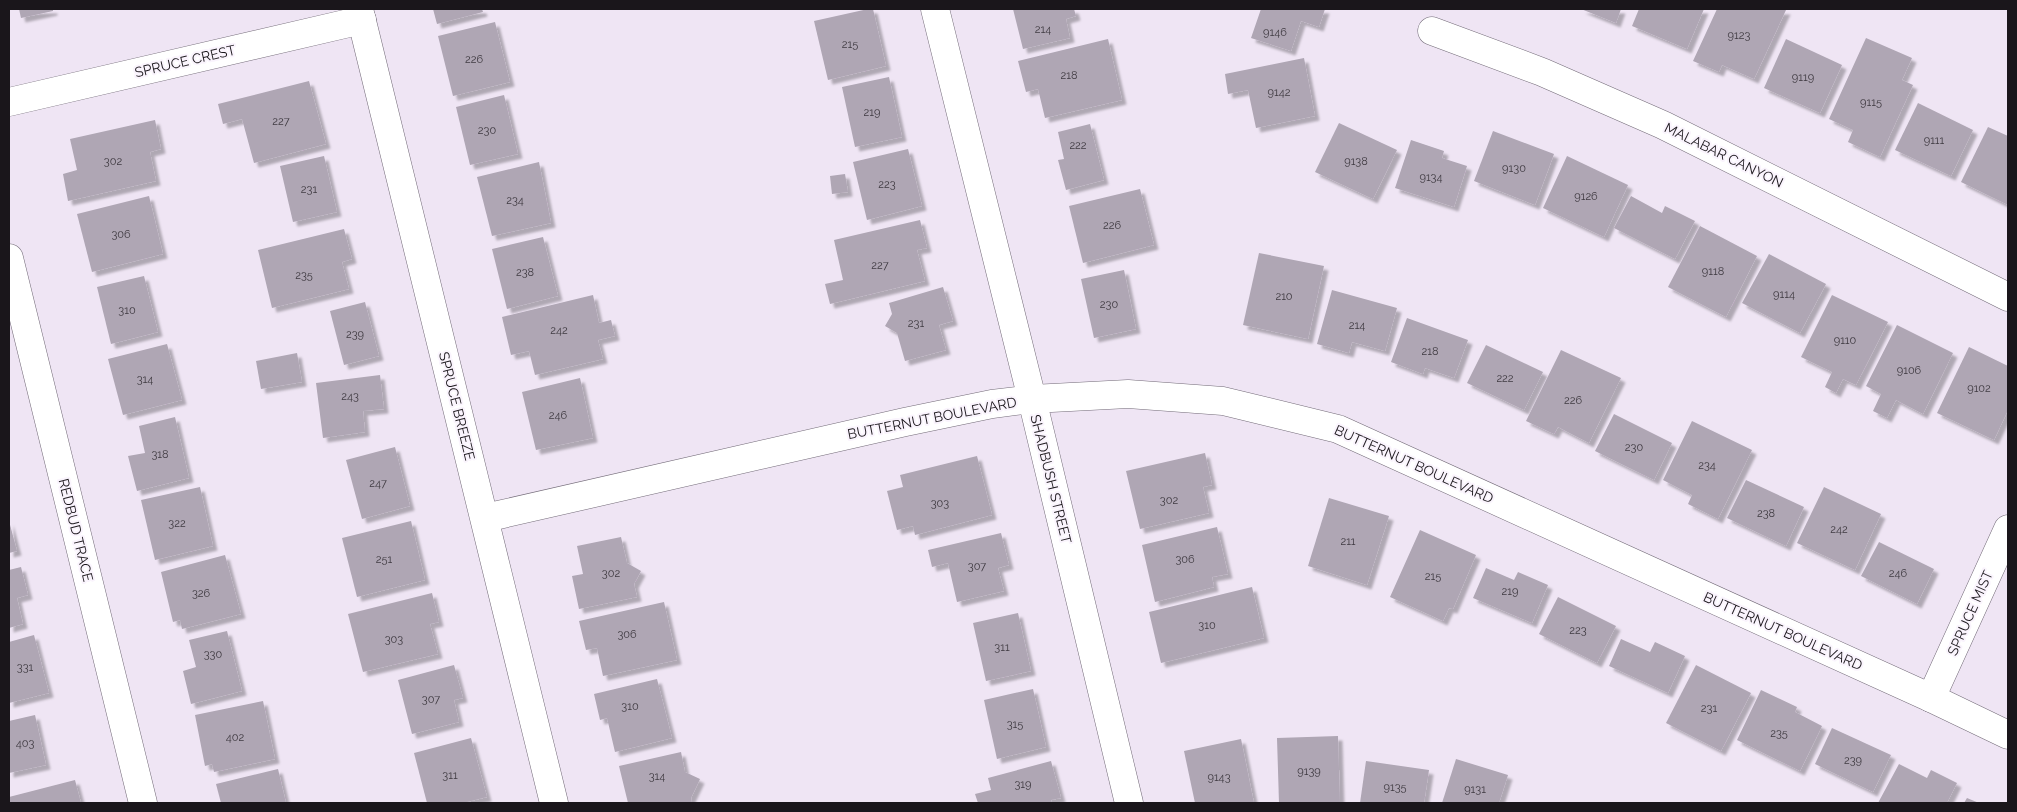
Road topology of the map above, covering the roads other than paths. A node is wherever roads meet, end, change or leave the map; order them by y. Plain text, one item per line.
1 (935, 9) edge
2 (360, 14) edge
3 (1432, 31) dead end
4 (9, 102) edge
5 (9, 258) edge
6 (2008, 297) edge
7 (1032, 399) junction
8 (485, 518) junction
9 (2008, 529) edge
10 (1931, 698) junction
11 (2008, 735) edge
12 (143, 803) edge
13 (554, 803) edge
14 (1130, 803) edge

1 - 7 street, SHADBUSH STREET
2 - 4 street, SPRUCE CREST
2 - 8 street, SPRUCE BREEZE
3 - 6 street, MALABAR CANYON
5 - 12 street, REDBUD TRACE
7 - 8 street, BUTTERNUT BOULEVARD
7 - 10 street, BUTTERNUT BOULEVARD
7 - 14 street, SHADBUSH STREET
8 - 13 street, SPRUCE BREEZE
9 - 10 street, SPRUCE MIST
10 - 11 street, BUTTERNUT BOULEVARD

